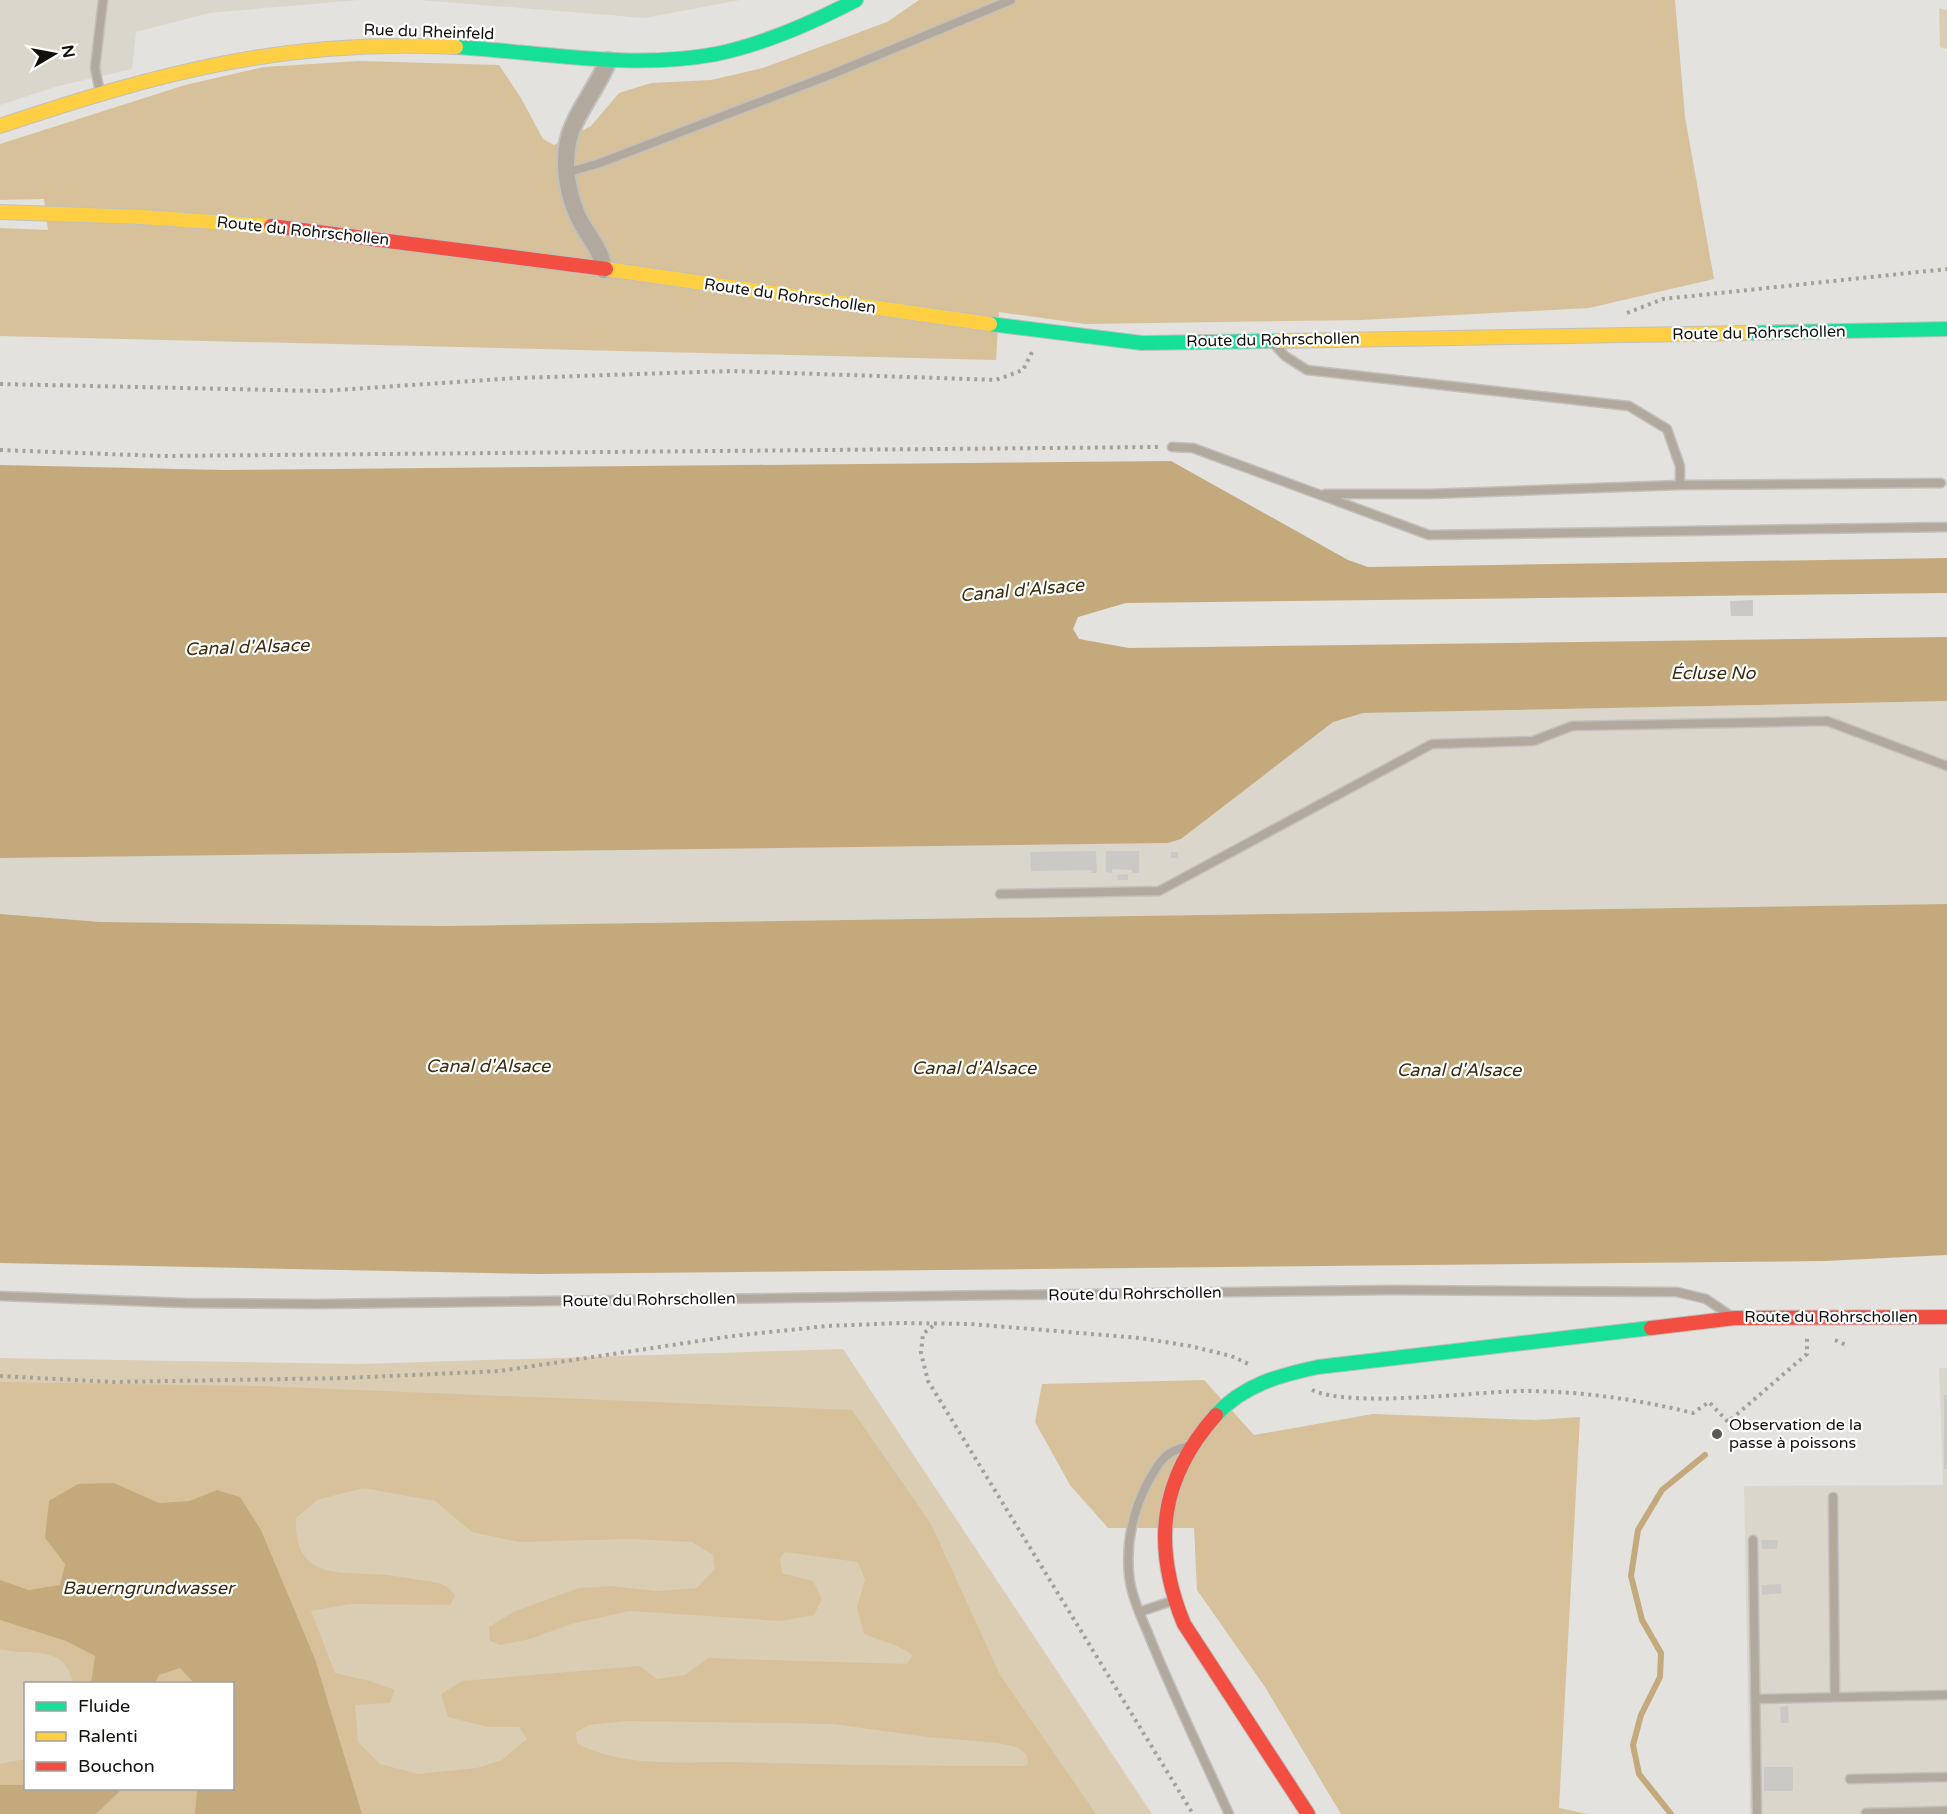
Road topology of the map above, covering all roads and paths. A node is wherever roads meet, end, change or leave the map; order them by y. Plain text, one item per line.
1 (103, 0) edge
2 (856, 0) edge
3 (1011, 0) edge
4 (608, 61) junction
5 (100, 92) junction
6 (0, 126) edge
7 (566, 173) junction
8 (0, 212) edge
9 (1947, 269) edge
10 (604, 270) junction
11 (1947, 329) edge
12 (1034, 331) junction
13 (1606, 335) junction
14 (1270, 339) junction
15 (0, 384) edge
16 (1172, 447) joint
17 (0, 450) edge
18 (1941, 483) dead end
19 (1680, 485) junction
20 (1319, 494) junction
21 (1947, 526) edge
22 (1947, 766) edge
23 (1000, 894) dead end
24 (0, 1296) edge
25 (1947, 1317) edge
26 (1735, 1318) junction
27 (934, 1325) junction
28 (1807, 1350) dead end
29 (1297, 1371) junction
30 (0, 1376) edge
31 (1269, 1380) junction
32 (1189, 1446) junction
33 (1833, 1497) dead end
34 (1753, 1540) dead end
35 (1172, 1601) junction
36 (1139, 1612) junction
37 (1947, 1695) edge
38 (1835, 1697) junction
39 (1756, 1699) junction
40 (1947, 1778) edge
41 (1850, 1779) dead end
42 (1947, 1811) edge
43 (1866, 1813) edge
44 (1193, 1814) edge
45 (1229, 1814) edge
46 (1308, 1814) edge
47 (1758, 1814) edge

1 - 5 lane
2 - 4 street, Rue du Rheinfeld
3 - 7 lane
4 - 5 street, Rue du Rheinfeld
4 - 7 street
5 - 6 street, Rue du Rheinfeld
7 - 10 street
8 - 10 street, Route du Rohrschollen
9 - 13 path
10 - 12 street, Route du Rohrschollen
11 - 13 street, Route du Rohrschollen
12 - 14 street, Route du Rohrschollen
12 - 15 path
13 - 14 street, Route du Rohrschollen
14 - 19 lane
16 - 17 path
16 - 20 lane
18 - 19 lane
19 - 20 lane
20 - 21 lane
22 - 23 lane
24 - 26 lane, Route du Rohrschollen
25 - 26 street, Route du Rohrschollen
26 - 29 street
27 - 30 path
27 - 31 path
27 - 44 path
28 - 29 path
29 - 31 street
31 - 32 street
32 - 35 street
32 - 36 lane
33 - 38 lane
34 - 39 lane
35 - 36 lane
35 - 46 street
36 - 45 lane
37 - 38 lane
38 - 39 lane
39 - 47 lane
40 - 41 lane
42 - 43 lane

